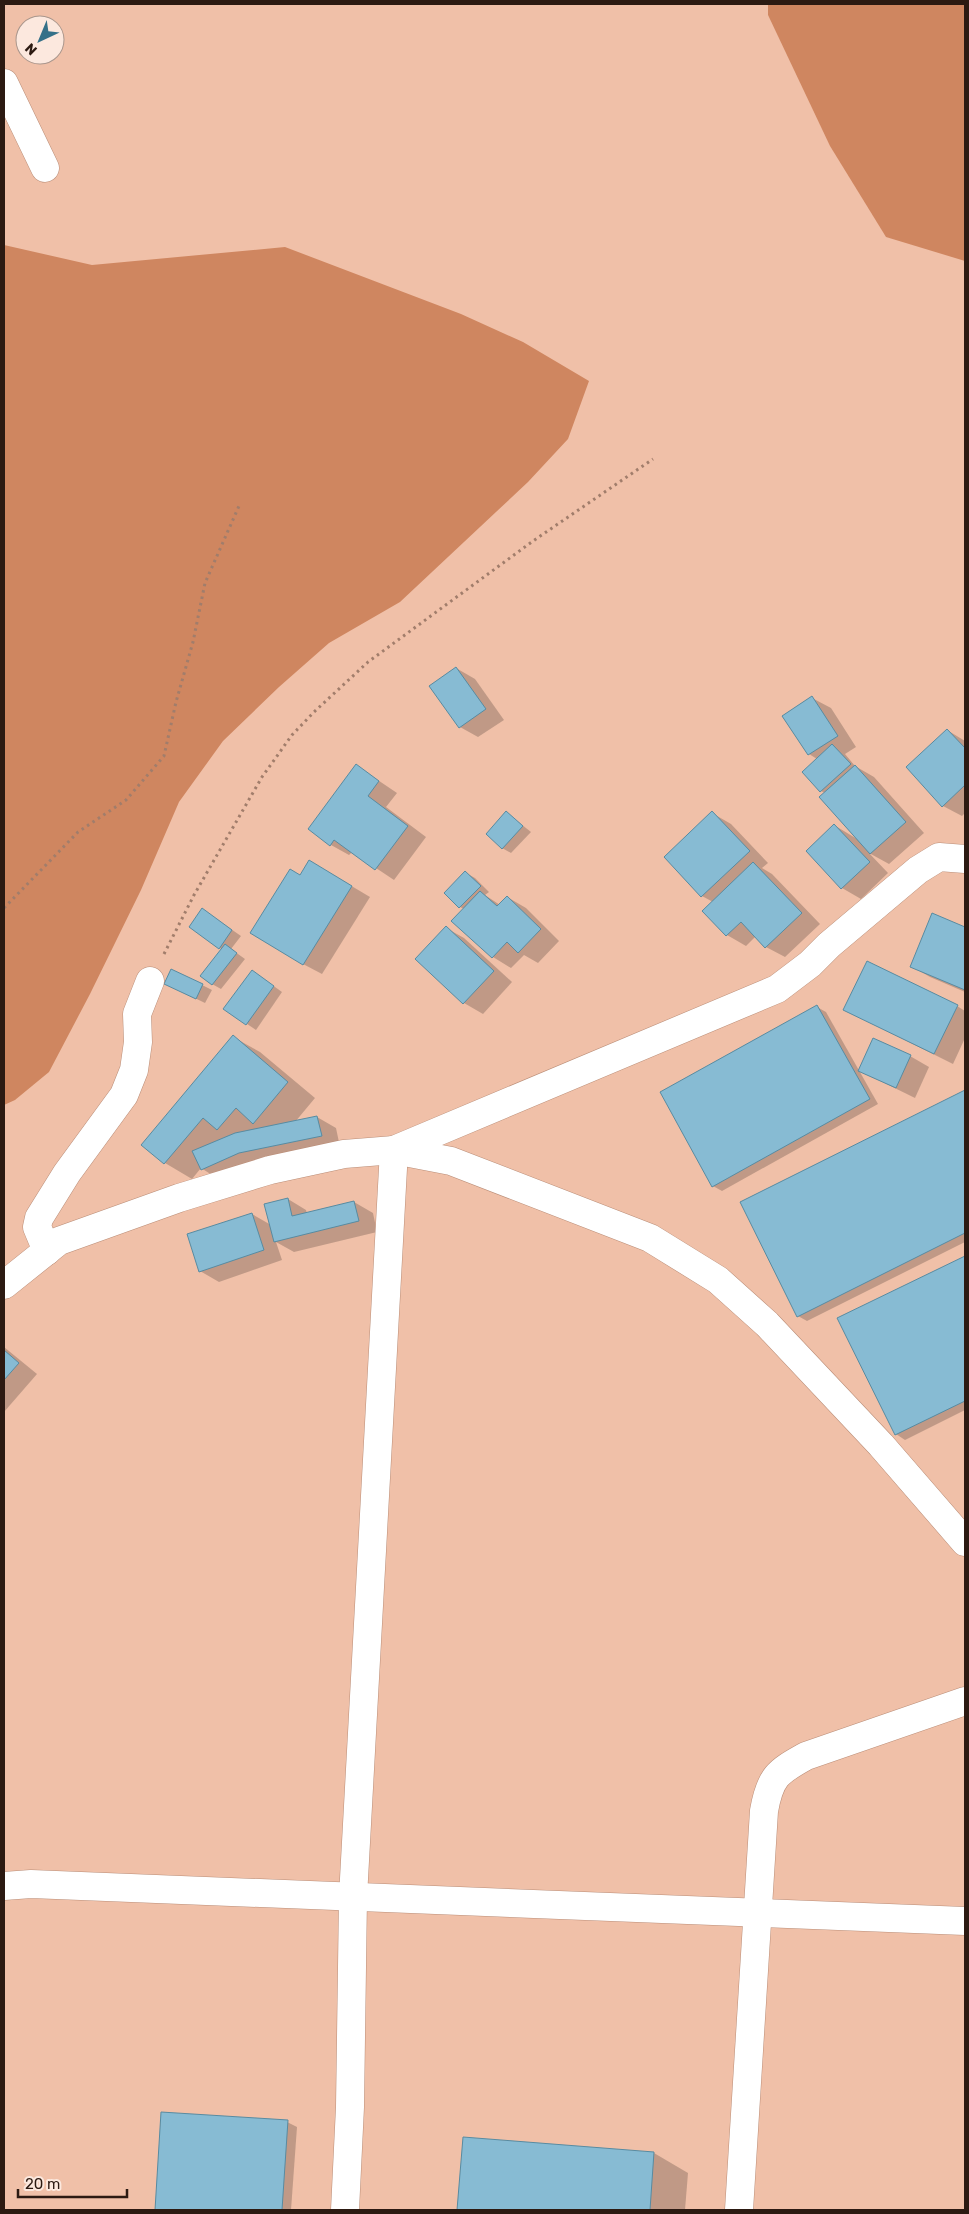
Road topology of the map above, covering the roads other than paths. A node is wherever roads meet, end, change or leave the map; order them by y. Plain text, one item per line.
1 (4, 83) edge
2 (45, 168) dead end
3 (965, 859) edge
4 (150, 981) road end
5 (394, 1150) junction
6 (47, 1251) junction
7 (4, 1285) edge
8 (965, 1542) edge
9 (965, 1701) edge
10 (4, 1886) edge
11 (353, 1896) junction
12 (758, 1912) junction
13 (965, 1920) edge
14 (345, 2210) edge
15 (739, 2210) edge

1 - 2 street
3 - 5 street
4 - 6 street
5 - 6 street
5 - 8 street
5 - 11 street
6 - 7 street
9 - 12 street
10 - 11 street
11 - 12 street
11 - 14 street
12 - 13 street
12 - 15 street

